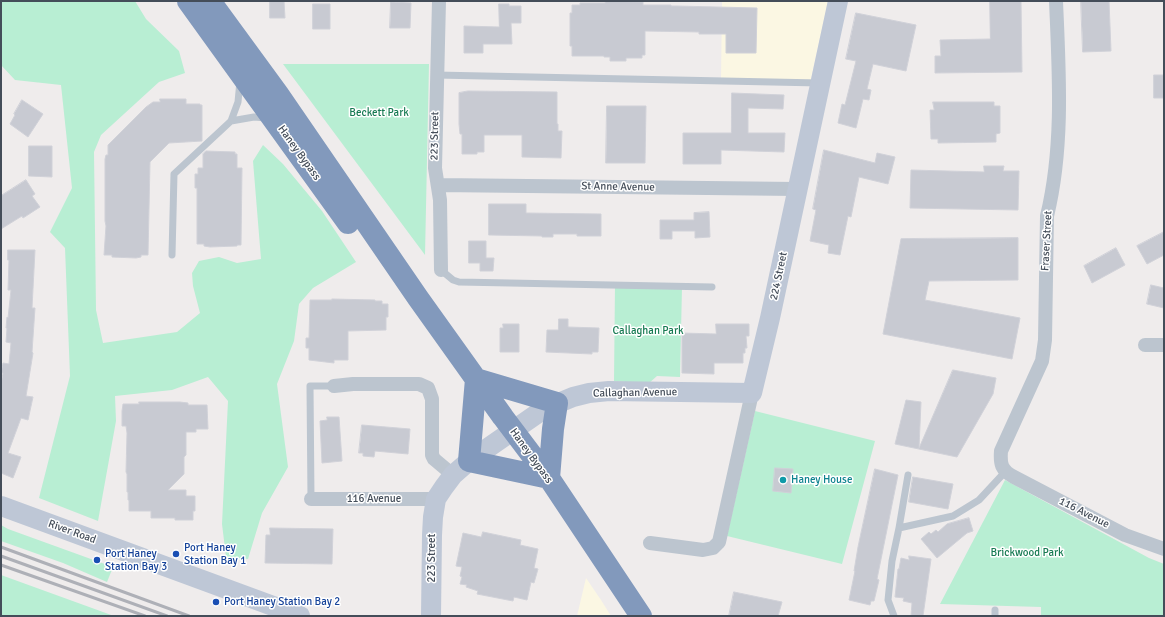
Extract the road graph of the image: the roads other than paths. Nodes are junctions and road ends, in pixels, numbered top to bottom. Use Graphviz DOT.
graph roads {
  1 [pos="188,1"];
  2 [pos="210,1"];
  3 [pos="439,1"];
  4 [pos="838,1"];
  5 [pos="1056,1"];
  6 [pos="241,73"];
  7 [pos="436,75"];
  8 [pos="820,83"];
  9 [pos="273,118"];
  10 [pos="231,121"];
  11 [pos="438,185"];
  12 [pos="797,189"];
  13 [pos="172,255"];
  14 [pos="441,270"];
  15 [pos="712,287"];
  16 [pos="418,298"];
  17 [pos="1145,345"];
  18 [pos="1164,345"];
  19 [pos="476,379"];
  20 [pos="334,386"];
  21 [pos="752,393"];
  22 [pos="557,403"];
  23 [pos="513,430"];
  24 [pos="461,468"];
  25 [pos="1005,472"];
  26 [pos="908,475"];
  27 [pos="548,478"];
  28 [pos="311,499"];
  29 [pos="436,499"];
  30 [pos="1,506"];
  31 [pos="899,528"];
  32 [pos="650,543"];
  33 [pos="1164,549"];
  34 [pos="300,616"];
  35 [pos="431,616"];
  36 [pos="641,616"];
  37 [pos="894,616"];
  1 -- 6 [label="highway, Haney Bypass"];
  2 -- 16 [label="highway, Haney Bypass"];
  3 -- 7 [label="street, 223 Street"];
  4 -- 8 [label="street, 224 Street"];
  5 -- 25 [label="street, Fraser Street"];
  6 -- 9 [label="highway, Haney Bypass"];
  6 -- 10 [label="lane"];
  7 -- 8 [label="lane"];
  7 -- 11 [label="street, 223 Street"];
  8 -- 12 [label="street, 224 Street"];
  9 -- 10 [label="lane"];
  9 -- 16 [label="highway, Haney Bypass"];
  10 -- 13 [label="lane"];
  11 -- 12 [label="street, St Anne Avenue"];
  11 -- 14 [label="street, 223 Street"];
  12 -- 21 [label="street, 224 Street"];
  14 -- 15 [label="lane"];
  16 -- 19 [label="highway, Haney Bypass"];
  17 -- 18 [label="street"];
  19 -- 22 [label="highway"];
  19 -- 23 [label="highway, Haney Bypass"];
  19 -- 24 [label="highway"];
  20 -- 24 [label="street"];
  20 -- 28 [label="lane"];
  21 -- 22 [label="street, Callaghan Avenue"];
  21 -- 32 [label="street, 224 Street"];
  22 -- 23 [label="street, Callaghan Avenue"];
  22 -- 27 [label="highway"];
  23 -- 24 [label="street, Callaghan Avenue"];
  23 -- 27 [label="highway, Haney Bypass"];
  24 -- 27 [label="highway"];
  24 -- 29 [label="street, Callaghan Avenue"];
  25 -- 31 [label="lane"];
  25 -- 33 [label="street, 116 Avenue"];
  26 -- 31 [label="lane"];
  27 -- 36 [label="highway, Haney Bypass"];
  28 -- 29 [label="street, 116 Avenue"];
  29 -- 35 [label="street, 223 Street"];
  30 -- 34 [label="street, River Road"];
  31 -- 37 [label="lane"];
}
